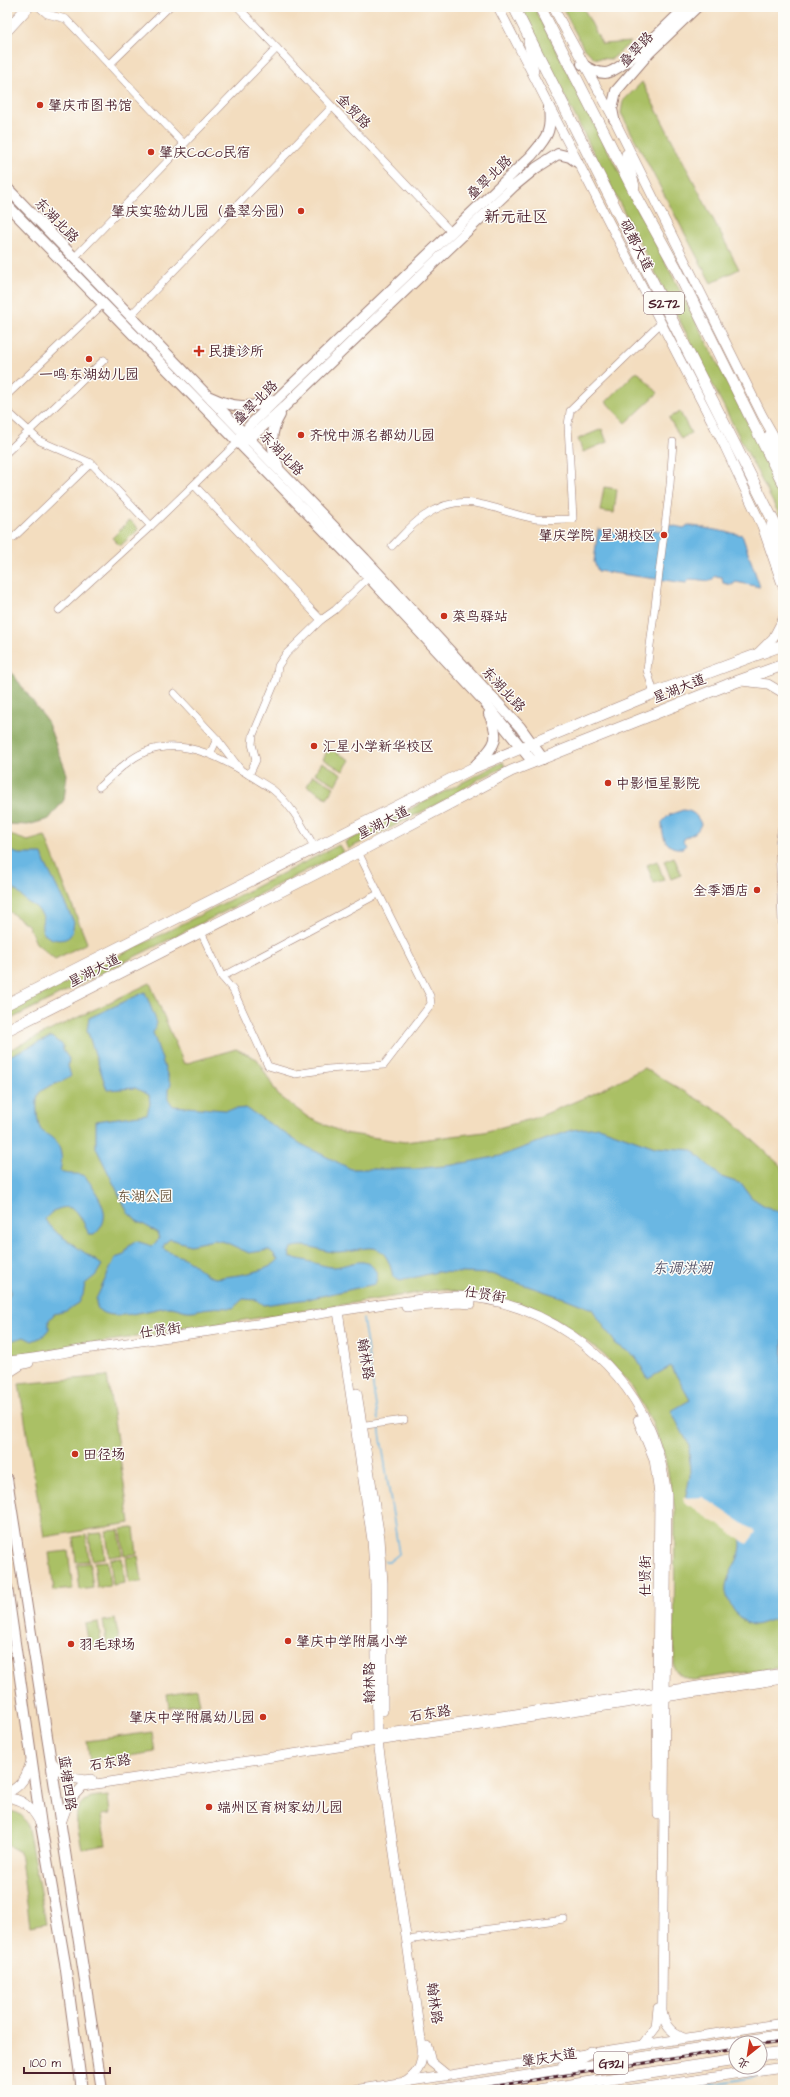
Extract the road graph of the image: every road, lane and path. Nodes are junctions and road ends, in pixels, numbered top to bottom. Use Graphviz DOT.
graph roads {
  1 [pos="28,7"];
  2 [pos="39,7"];
  3 [pos="169,7"];
  4 [pos="238,7"];
  5 [pos="498,7"];
  6 [pos="514,7"];
  7 [pos="540,7"];
  8 [pos="554,7"];
  9 [pos="686,7"];
  10 [pos="697,7"];
  11 [pos="7,30"];
  12 [pos="527,33"];
  13 [pos="277,48"];
  14 [pos="630,59"];
  15 [pos="582,64"];
  16 [pos="109,65"];
  17 [pos="635,70"];
  18 [pos="536,82"];
  19 [pos="332,107"];
  20 [pos="549,108"];
  21 [pos="614,119"];
  22 [pos="621,136"];
  23 [pos="184,144"];
  24 [pos="531,156"];
  25 [pos="577,162"];
  26 [pos="536,168"];
  27 [pos="7,188"];
  28 [pos="591,188"];
  29 [pos="638,199"];
  30 [pos="7,205"];
  31 [pos="626,229"];
  32 [pos="452,232"];
  33 [pos="74,258"];
  34 [pos="676,268"];
  35 [pos="103,304"];
  36 [pos="130,316"];
  37 [pos="715,318"];
  38 [pos="660,324"];
  39 [pos="104,360"];
  40 [pos="7,395"];
  41 [pos="205,395"];
  42 [pos="277,399"];
  43 [pos="284,406"];
  44 [pos="7,411"];
  45 [pos="762,415"];
  46 [pos="29,432"];
  47 [pos="243,438"];
  48 [pos="673,442"];
  49 [pos="725,447"];
  50 [pos="7,452"];
  51 [pos="783,452"];
  52 [pos="262,460"];
  53 [pos="91,463"];
  54 [pos="279,470"];
  55 [pos="781,478"];
  56 [pos="755,482"];
  57 [pos="194,485"];
  58 [pos="771,514"];
  59 [pos="151,526"];
  60 [pos="14,537"];
  61 [pos="783,540"];
  62 [pos="392,546"];
  63 [pos="777,566"];
  64 [pos="368,578"];
  65 [pos="783,587"];
  66 [pos="59,610"];
  67 [pos="783,619"];
  68 [pos="321,620"];
  69 [pos="783,646"];
  70 [pos="758,654"];
  71 [pos="783,665"];
  72 [pos="718,669"];
  73 [pos="741,681"];
  74 [pos="727,685"];
  75 [pos="174,693"];
  76 [pos="654,693"];
  77 [pos="783,693"];
  78 [pos="485,696"];
  79 [pos="217,739"];
  80 [pos="527,744"];
  81 [pos="210,754"];
  82 [pos="538,760"];
  83 [pos="473,768"];
  84 [pos="247,774"];
  85 [pos="99,787"];
  86 [pos="783,827"];
  87 [pos="315,848"];
  88 [pos="358,852"];
  89 [pos="378,894"];
  90 [pos="783,922"];
  91 [pos="201,932"];
  92 [pos="222,977"];
  93 [pos="7,1004"];
  94 [pos="7,1030"];
  95 [pos="341,1313"];
  96 [pos="7,1361"];
  97 [pos="7,1374"];
  98 [pos="404,1420"];
  99 [pos="363,1426"];
  100 [pos="7,1482"];
  101 [pos="7,1587"];
  102 [pos="38,1671"];
  103 [pos="783,1673"];
  104 [pos="20,1674"];
  105 [pos="783,1679"];
  106 [pos="661,1695"];
  107 [pos="381,1738"];
  108 [pos="31,1759"];
  109 [pos="51,1761"];
  110 [pos="83,1783"];
  111 [pos="7,1793"];
  112 [pos="7,1798"];
  113 [pos="41,1825"];
  114 [pos="60,1826"];
  115 [pos="564,1919"];
  116 [pos="410,1940"];
  117 [pos="783,2023"];
  118 [pos="75,2032"];
  119 [pos="93,2032"];
  120 [pos="783,2035"];
  121 [pos="684,2038"];
  122 [pos="643,2044"];
  123 [pos="591,2052"];
  124 [pos="783,2053"];
  125 [pos="426,2055"];
  126 [pos="768,2055"];
  127 [pos="728,2061"];
  128 [pos="783,2066"];
  129 [pos="556,2071"];
  130 [pos="447,2075"];
  131 [pos="407,2081"];
  132 [pos="82,2090"];
  133 [pos="102,2090"];
  134 [pos="354,2090"];
  135 [pos="439,2090"];
  136 [pos="538,2090"];
  137 [pos="626,2090"];
  1 -- 11 [label="main road"];
  2 -- 16 [label="street"];
  3 -- 16 [label="street"];
  4 -- 13 [label="street, 金贸路"];
  5 -- 18 [label="street, 砚都大道"];
  6 -- 12 [label="main road, 砚都大道 / S272"];
  7 -- 29 [label="main road, 砚都大道 / S272"];
  8 -- 15 [label="street"];
  9 -- 14 [label="main road, 叠翠路"];
  10 -- 17 [label="main road, 叠翠路"];
  12 -- 18 [label="street"];
  12 -- 31 [label="main road, 砚都大道 / S272"];
  13 -- 19 [label="street, 金贸路"];
  13 -- 23 [label="street"];
  14 -- 15 [label="main road, 叠翠路"];
  14 -- 17 [label="main road"];
  15 -- 21 [label="street"];
  16 -- 23 [label="street"];
  17 -- 21 [label="main road, 叠翠路"];
  18 -- 20 [label="street, 砚都大道"];
  19 -- 32 [label="street, 金贸路"];
  19 -- 36 [label="street"];
  20 -- 24 [label="main road, 叠翠北路"];
  20 -- 25 [label="street, 砚都大道"];
  21 -- 22 [label="street"];
  22 -- 29 [label="street"];
  22 -- 37 [label="street"];
  23 -- 33 [label="street"];
  24 -- 26 [label="main road"];
  24 -- 32 [label="main road, 叠翠北路"];
  25 -- 26 [label="main road, 叠翠北路"];
  25 -- 28 [label="street, 砚都大道"];
  26 -- 43 [label="main road, 叠翠北路"];
  27 -- 33 [label="main road, 东湖北路"];
  28 -- 31 [label="street"];
  28 -- 38 [label="street, 砚都大道"];
  29 -- 34 [label="main road, 砚都大道 / S272"];
  30 -- 35 [label="main road, 东湖北路"];
  31 -- 56 [label="main road, 砚都大道 / S272"];
  32 -- 42 [label="main road, 叠翠北路"];
  33 -- 36 [label="main road, 东湖北路"];
  34 -- 37 [label="street"];
  34 -- 55 [label="main road, 砚都大道 / S272"];
  35 -- 40 [label="street"];
  35 -- 47 [label="main road, 东湖北路"];
  36 -- 41 [label="main road, 东湖北路"];
  37 -- 45 [label="street"];
  38 -- 49 [label="street, 砚都大道"];
  38 -- 62 [label="street"];
  39 -- 46 [label="street"];
  41 -- 42 [label="main road"];
  41 -- 47 [label="main road, 东湖北路"];
  42 -- 43 [label="main road"];
  42 -- 47 [label="main road, 叠翠北路"];
  43 -- 47 [label="main road, 叠翠北路"];
  43 -- 54 [label="main road"];
  44 -- 46 [label="street"];
  45 -- 51 [label="street"];
  45 -- 55 [label="street"];
  46 -- 50 [label="street"];
  46 -- 53 [label="street"];
  47 -- 52 [label="main road, 东湖北路"];
  47 -- 57 [label="street"];
  48 -- 76 [label="street"];
  49 -- 56 [label="street"];
  49 -- 63 [label="street, 砚都大道"];
  52 -- 54 [label="main road, 东湖北路"];
  52 -- 64 [label="main road, 东湖北路"];
  53 -- 59 [label="street"];
  53 -- 60 [label="street"];
  54 -- 78 [label="main road, 东湖北路"];
  56 -- 58 [label="main road, 砚都大道 / S272"];
  57 -- 59 [label="street"];
  57 -- 68 [label="street"];
  58 -- 61 [label="main road, 砚都大道 / S272"];
  58 -- 63 [label="main road"];
  59 -- 66 [label="street"];
  63 -- 65 [label="street, 砚都大道"];
  64 -- 68 [label="street"];
  64 -- 78 [label="main road, 东湖北路"];
  67 -- 70 [label="street"];
  68 -- 84 [label="street"];
  69 -- 70 [label="main road, 星湖大道"];
  70 -- 72 [label="main road, 星湖大道"];
  71 -- 73 [label="main road, 星湖大道"];
  72 -- 74 [label="main road"];
  72 -- 76 [label="main road, 星湖大道"];
  73 -- 74 [label="main road, 星湖大道"];
  73 -- 77 [label="street"];
  74 -- 82 [label="main road, 星湖大道"];
  75 -- 79 [label="street"];
  76 -- 80 [label="main road, 星湖大道"];
  78 -- 80 [label="main road, 东湖北路"];
  78 -- 83 [label="main road"];
  79 -- 81 [label="street"];
  79 -- 84 [label="street"];
  80 -- 82 [label="main road, 东湖北路"];
  80 -- 83 [label="main road, 星湖大道"];
  81 -- 84 [label="street"];
  81 -- 85 [label="street"];
  82 -- 88 [label="main road, 星湖大道"];
  83 -- 87 [label="main road, 星湖大道"];
  84 -- 87 [label="street"];
  86 -- 90 [label="street"];
  87 -- 93 [label="main road, 星湖大道"];
  88 -- 89 [label="street"];
  88 -- 91 [label="main road, 星湖大道"];
  89 -- 92 [label="street"];
  89 -- 92 [label="street"];
  91 -- 92 [label="street"];
  91 -- 94 [label="main road, 星湖大道"];
  95 -- 96 [label="street"];
  95 -- 97 [label="street, 仕贤街"];
  95 -- 99 [label="street, 翰林路"];
  95 -- 106 [label="street, 仕贤街"];
  98 -- 99 [label="street"];
  99 -- 107 [label="street, 翰林路"];
  100 -- 102 [label="main road, 蓝塘四路"];
  101 -- 104 [label="main road"];
  102 -- 104 [label="main road"];
  102 -- 109 [label="main road, 蓝塘四路"];
  103 -- 106 [label="street, 石东路"];
  104 -- 108 [label="main road"];
  105 -- 106 [label="street, 石东路"];
  106 -- 107 [label="street, 石东路"];
  106 -- 121 [label="street"];
  106 -- 122 [label="street"];
  107 -- 110 [label="street, 石东路"];
  107 -- 116 [label="street, 翰林路"];
  108 -- 111 [label="street"];
  108 -- 113 [label="main road"];
  109 -- 110 [label="street"];
  109 -- 114 [label="main road, 蓝塘四路"];
  110 -- 114 [label="street"];
  112 -- 113 [label="street"];
  113 -- 118 [label="main road"];
  114 -- 119 [label="main road, 蓝塘四路"];
  115 -- 116 [label="street"];
  116 -- 125 [label="street, 翰林路"];
  117 -- 121 [label="street"];
  118 -- 119 [label="main road"];
  118 -- 132 [label="main road"];
  119 -- 133 [label="main road, 蓝塘四路"];
  120 -- 129 [label="main road, 肇庆大道 / G321"];
  121 -- 122 [label="street"];
  122 -- 123 [label="street"];
  123 -- 129 [label="main road"];
  123 -- 130 [label="street"];
  124 -- 126 [label="main road"];
  125 -- 130 [label="street"];
  125 -- 131 [label="street"];
  127 -- 136 [label="main road, G321"];
  128 -- 137 [label="street"];
  129 -- 135 [label="main road, 肇庆大道 / G321"];
  130 -- 131 [label="street"];
  131 -- 134 [label="street"];
}
